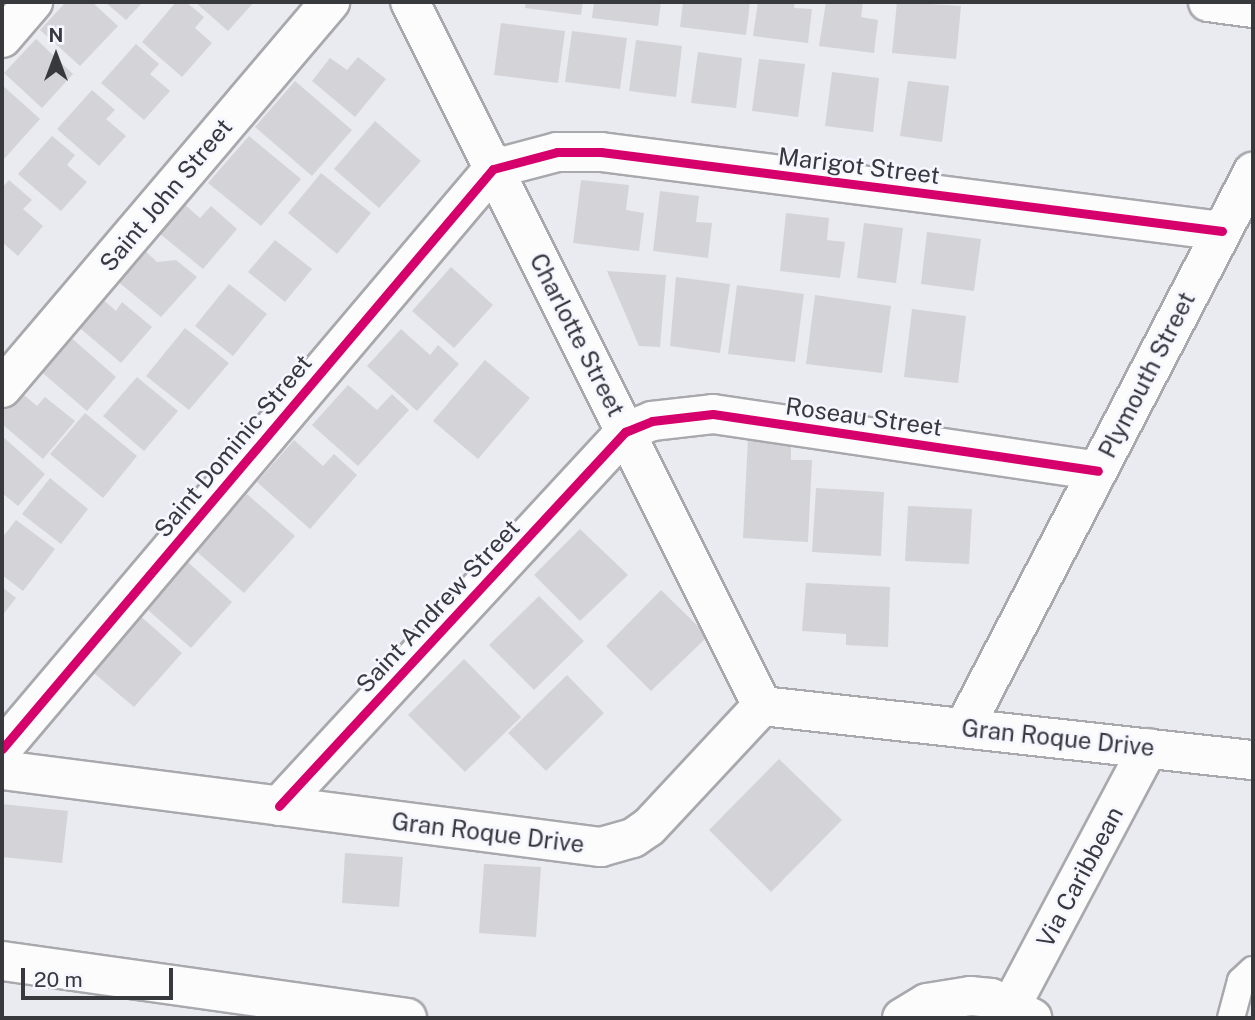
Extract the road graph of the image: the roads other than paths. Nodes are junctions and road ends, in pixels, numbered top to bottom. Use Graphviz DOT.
graph roads {
  1 [pos="33,2"];
  2 [pos="330,2"];
  3 [pos="410,2"];
  4 [pos="1208,2"];
  5 [pos="1253,8"];
  6 [pos="2,38"];
  7 [pos="493,169"];
  8 [pos="1253,172"];
  9 [pos="1222,231"];
  10 [pos="2,388"];
  11 [pos="625,432"];
  12 [pos="1098,471"];
  13 [pos="762,706"];
  14 [pos="964,728"];
  15 [pos="1148,748"];
  16 [pos="2,749"];
  17 [pos="1253,760"];
  18 [pos="2,770"];
  19 [pos="279,806"];
  20 [pos="2,961"];
  21 [pos="1253,970"];
  22 [pos="1021,1012"];
  23 [pos="407,1018"];
  24 [pos="902,1018"];
  25 [pos="1231,1018"];
  1 -- 6 [label="street"];
  2 -- 10 [label="street, Saint John Street"];
  3 -- 7 [label="street, Charlotte Street"];
  4 -- 5 [label="street"];
  7 -- 9 [label="street, Marigot Street"];
  7 -- 11 [label="street, Charlotte Street"];
  7 -- 16 [label="street, Saint Dominic Street"];
  8 -- 9 [label="street, Plymouth Street"];
  9 -- 12 [label="street, Plymouth Street"];
  11 -- 12 [label="street, Roseau Street"];
  11 -- 13 [label="street, Charlotte Street"];
  11 -- 19 [label="street, Saint Andrew Street"];
  12 -- 14 [label="street, Plymouth Street"];
  13 -- 14 [label="street, Gran Roque Drive"];
  13 -- 19 [label="street, Gran Roque Drive"];
  14 -- 15 [label="street, Gran Roque Drive"];
  15 -- 17 [label="street, Gran Roque Drive"];
  15 -- 22 [label="street, Via Caribbean"];
  18 -- 19 [label="street, Gran Roque Drive"];
  20 -- 23 [label="street"];
  21 -- 25 [label="lane"];
  22 -- 24 [label="street"];
}
